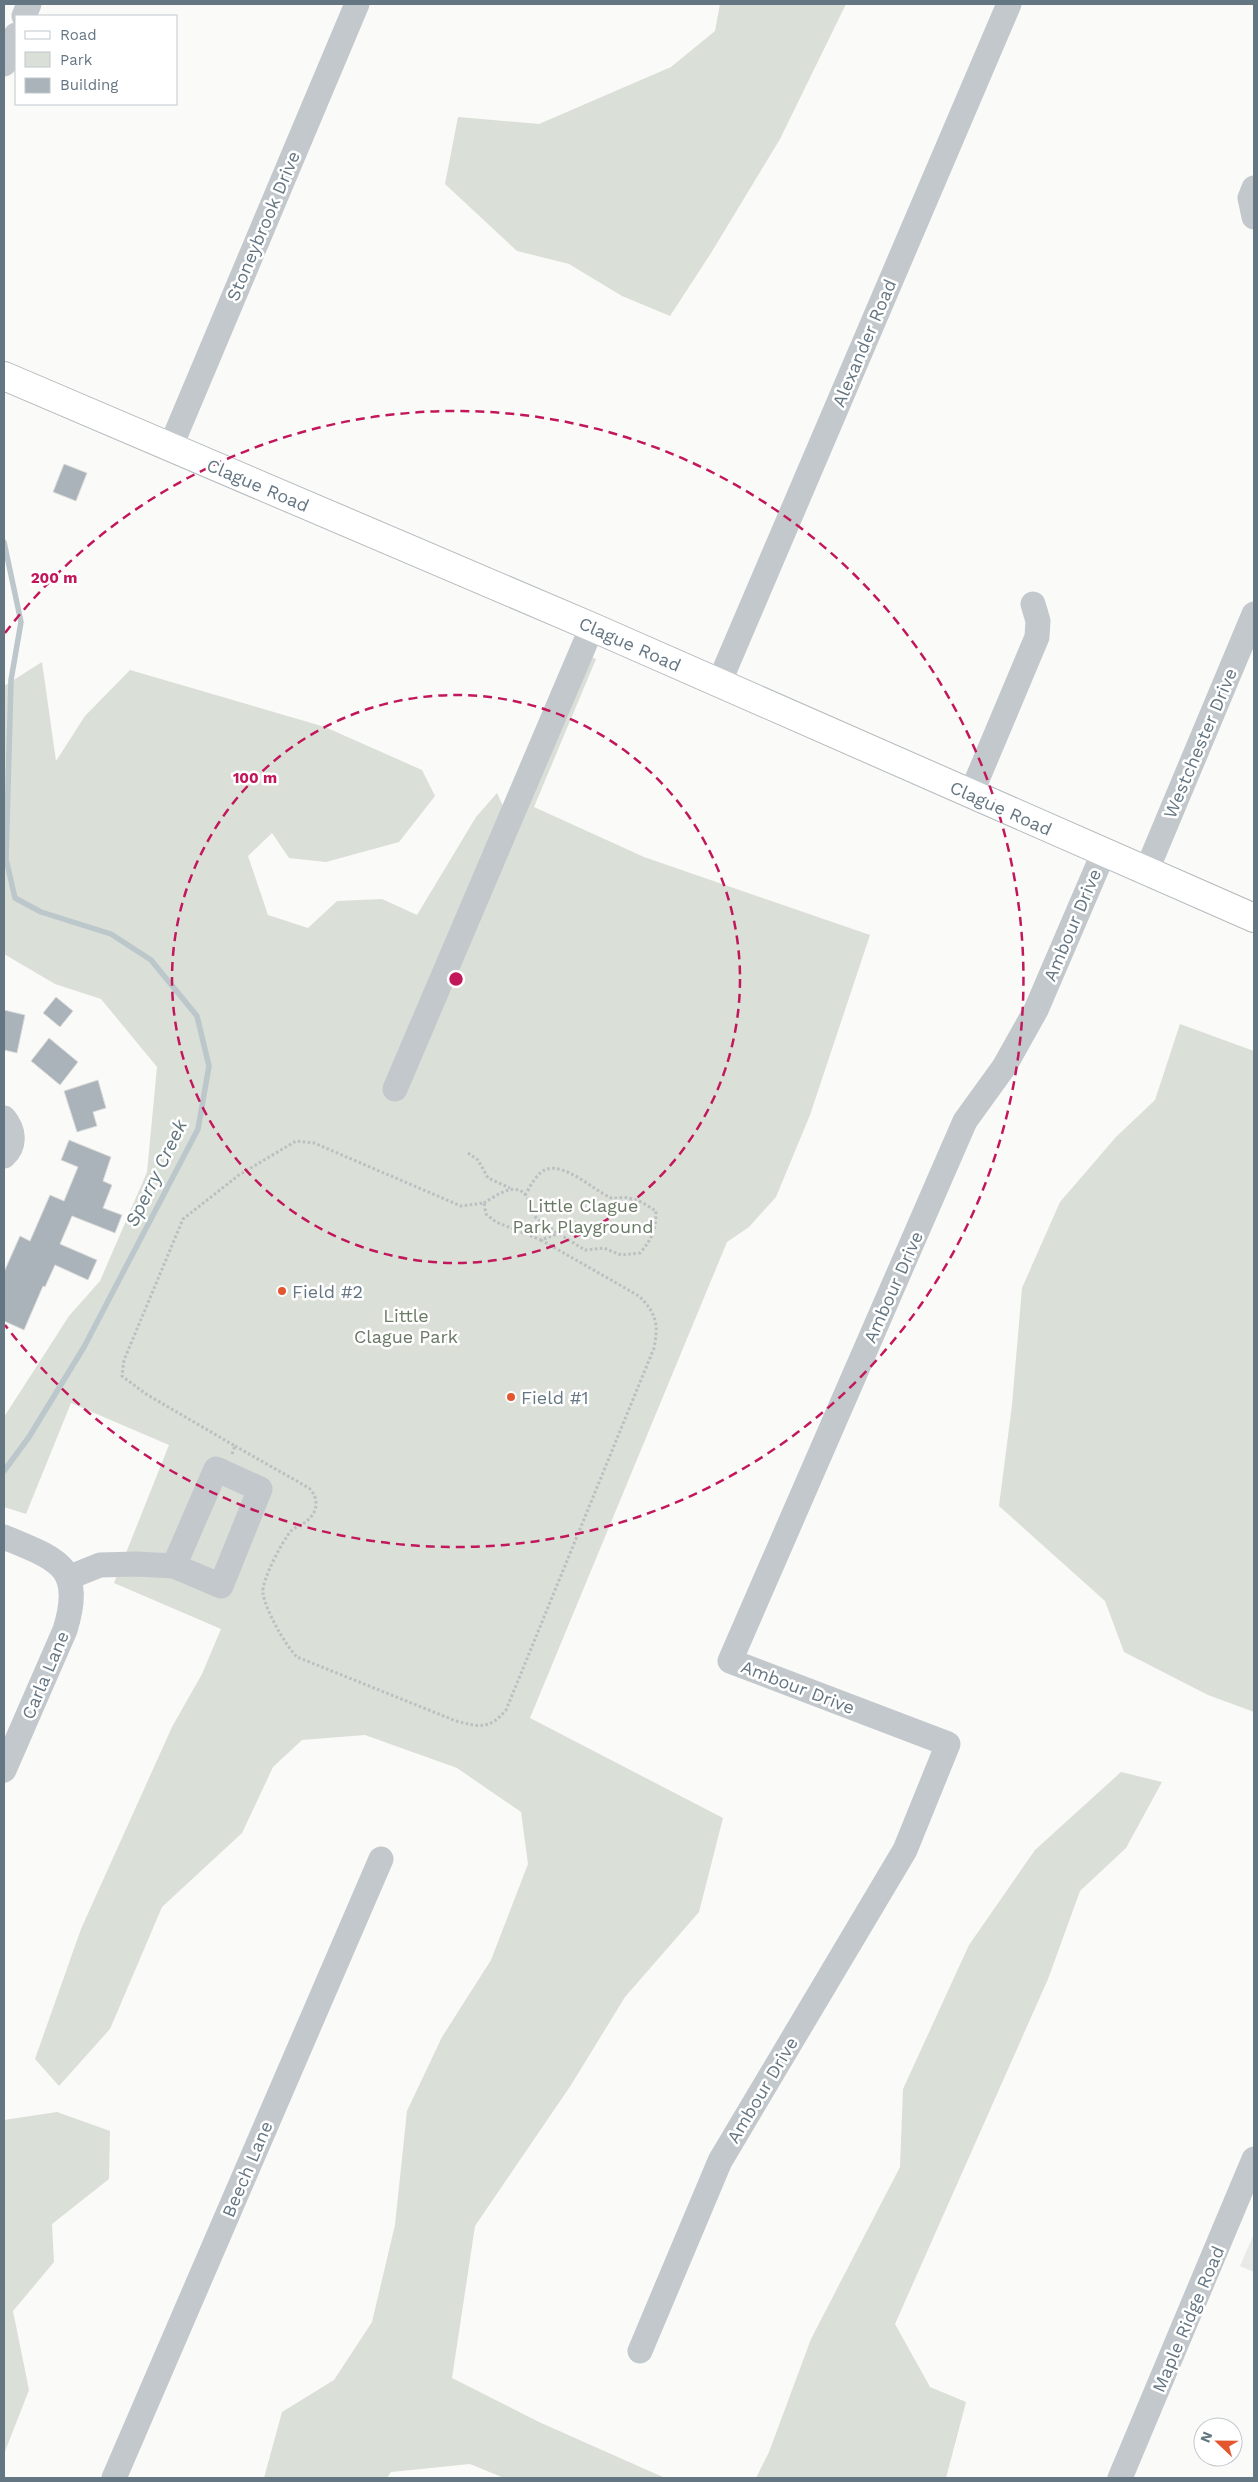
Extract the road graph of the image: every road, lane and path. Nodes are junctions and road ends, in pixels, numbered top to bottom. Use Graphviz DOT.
graph roads {
  1 [pos="357,4"];
  2 [pos="1009,4"];
  3 [pos="15,37"];
  4 [pos="4,64"];
  5 [pos="1254,188"];
  6 [pos="1254,217"];
  7 [pos="4,376"];
  8 [pos="170,448"];
  9 [pos="1033,604"];
  10 [pos="1254,614"];
  11 [pos="592,627"];
  12 [pos="720,683"];
  13 [pos="970,794"];
  14 [pos="1103,854"];
  15 [pos="1146,872"];
  16 [pos="1254,918"];
  17 [pos="395,1089"];
  18 [pos="4,1118"];
  19 [pos="468,1153"];
  20 [pos="4,1156"];
  21 [pos="513,1190"];
  22 [pos="524,1195"];
  23 [pos="484,1203"];
  24 [pos="554,1230"];
  25 [pos="540,1240"];
  26 [pos="235,1446"];
  27 [pos="228,1462"];
  28 [pos="4,1536"];
  29 [pos="174,1566"];
  30 [pos="70,1578"];
  31 [pos="4,1770"];
  32 [pos="381,1859"];
  33 [pos="1254,2158"];
  34 [pos="640,2351"];
  35 [pos="114,2478"];
  36 [pos="1120,2478"];
  1 -- 8 [label="street, Stoneybrook Drive"];
  2 -- 12 [label="street, Alexander Road"];
  3 -- 4 [label="street"];
  5 -- 6 [label="street"];
  7 -- 8 [label="main road, Clague Road"];
  8 -- 11 [label="main road, Clague Road"];
  9 -- 13 [label="street"];
  10 -- 15 [label="street, Westchester Drive"];
  11 -- 12 [label="main road, Clague Road"];
  11 -- 17 [label="street"];
  12 -- 13 [label="main road, Clague Road"];
  13 -- 14 [label="main road, Clague Road"];
  14 -- 15 [label="main road, Clague Road"];
  14 -- 34 [label="street, Ambour Drive"];
  15 -- 16 [label="main road, Clague Road"];
  18 -- 20 [label="street"];
  19 -- 21 [label="path"];
  21 -- 22 [label="path"];
  21 -- 23 [label="path"];
  22 -- 24 [label="path"];
  22 -- 24 [label="path"];
  23 -- 25 [label="path"];
  23 -- 26 [label="path"];
  24 -- 25 [label="path"];
  25 -- 26 [label="path"];
  26 -- 27 [label="path"];
  28 -- 30 [label="street"];
  29 -- 30 [label="street"];
  30 -- 31 [label="street, Carla Lane"];
  32 -- 35 [label="street, Beech Lane"];
  33 -- 36 [label="street, Maple Ridge Road"];
}
